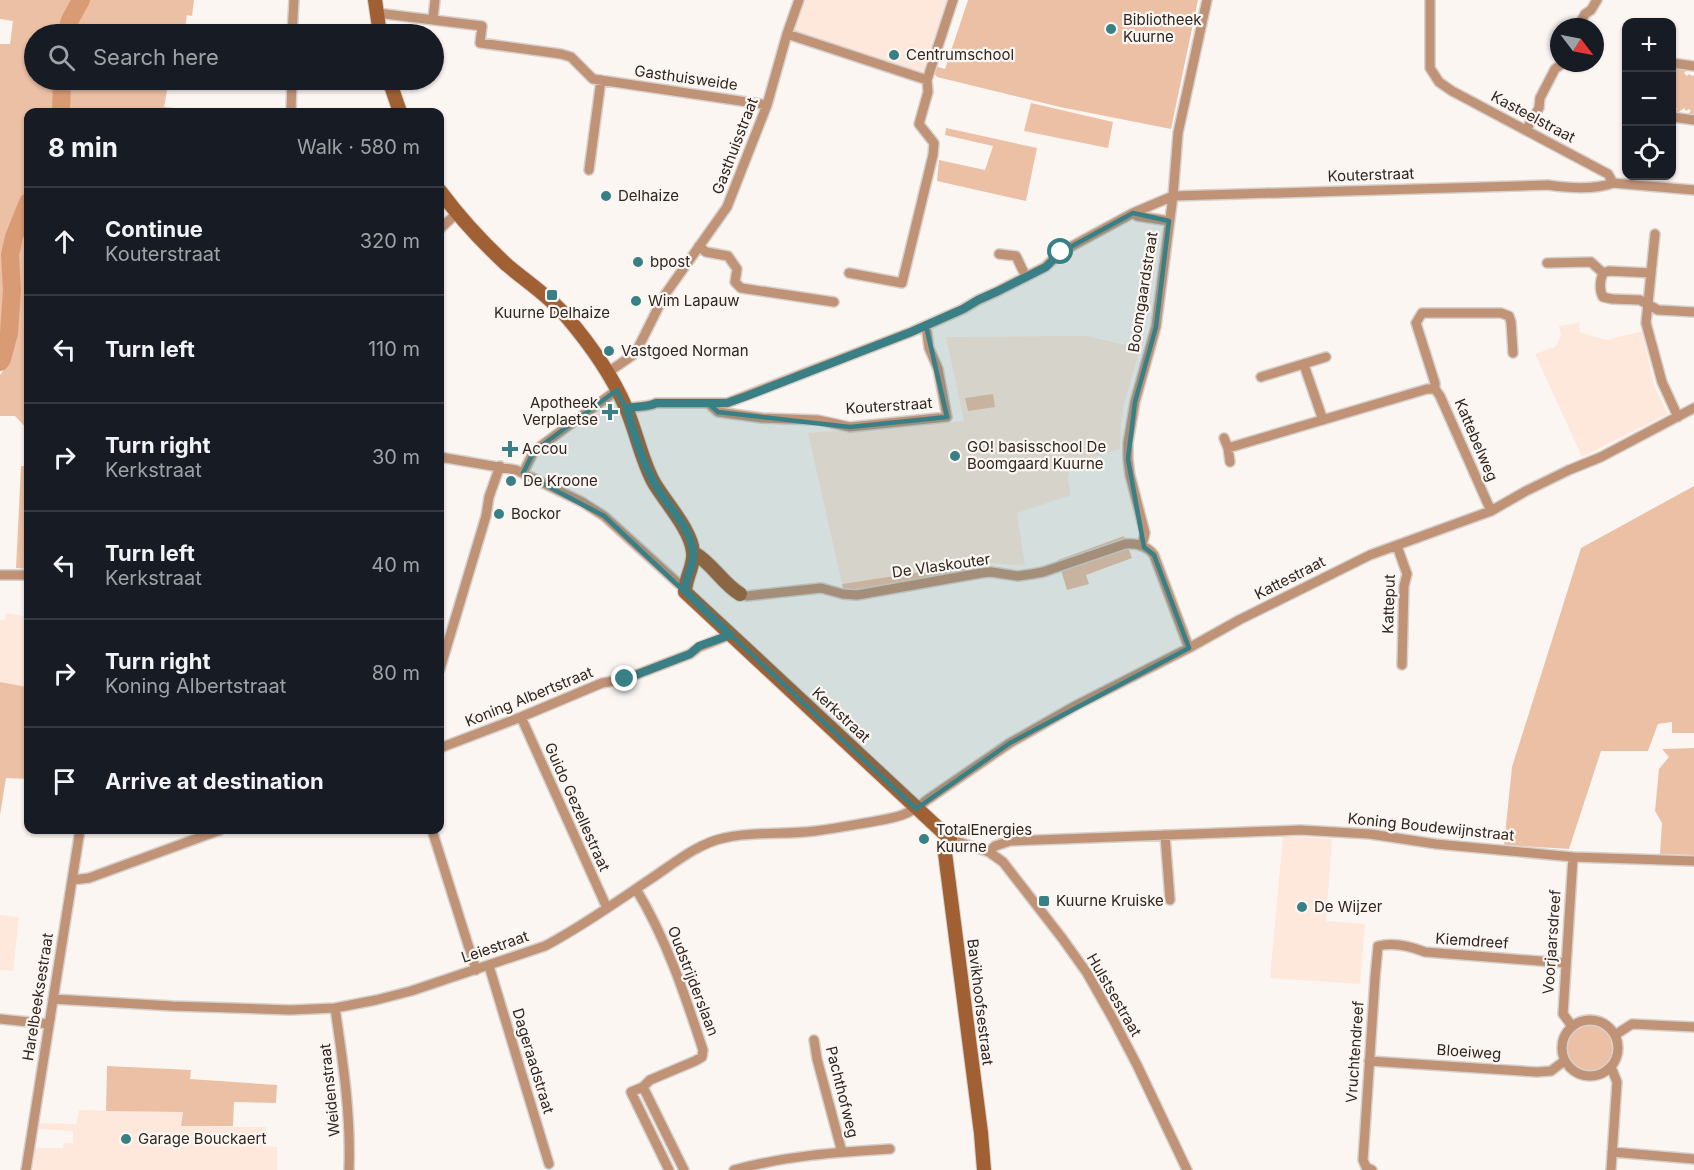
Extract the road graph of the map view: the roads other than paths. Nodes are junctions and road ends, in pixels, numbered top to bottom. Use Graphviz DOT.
graph roads {
  1 [pos="294,0"];
  2 [pos="435,0"];
  3 [pos="799,0"];
  4 [pos="953,0"];
  5 [pos="1207,0"];
  6 [pos="1430,0"];
  7 [pos="1597,0"];
  8 [pos="376,7"];
  9 [pos="1583,18"];
  10 [pos="433,20"];
  11 [pos="293,24"];
  12 [pos="379,24"];
  13 [pos="787,34"];
  14 [pos="1676,64"];
  15 [pos="1694,66"];
  16 [pos="1554,72"];
  17 [pos="601,80"];
  18 [pos="927,80"];
  19 [pos="292,90"];
  20 [pos="392,90"];
  21 [pos="767,105"];
  22 [pos="291,108"];
  23 [pos="399,108"];
  24 [pos="1676,118"];
  25 [pos="1694,120"];
  26 [pos="1527,130"];
  27 [pos="589,170"];
  28 [pos="1613,183"];
  29 [pos="1694,190"];
  30 [pos="444,196"];
  31 [pos="1173,196"];
  32 [pos="457,213"];
  33 [pos="1133,213"];
  34 [pos="1169,221"];
  35 [pos="444,225"];
  36 [pos="1655,234"];
  37 [pos="699,246"];
  38 [pos="999,254"];
  39 [pos="1547,263"];
  40 [pos="849,273"];
  41 [pos="1603,273"];
  42 [pos="1651,273"];
  43 [pos="1026,277"];
  44 [pos="834,302"];
  45 [pos="1647,304"];
  46 [pos="1694,312"];
  47 [pos="926,326"];
  48 [pos="1513,353"];
  49 [pos="1326,357"];
  50 [pos="1304,364"];
  51 [pos="607,373"];
  52 [pos="1261,377"];
  53 [pos="1435,389"];
  54 [pos="617,390"];
  55 [pos="708,403"];
  56 [pos="1694,408"];
  57 [pos="627,409"];
  58 [pos="1678,417"];
  59 [pos="1323,420"];
  60 [pos="1224,438"];
  61 [pos="1228,448"];
  62 [pos="444,458"];
  63 [pos="1230,462"];
  64 [pos="500,466"];
  65 [pos="523,473"];
  66 [pos="1491,512"];
  67 [pos="1142,546"];
  68 [pos="1398,546"];
  69 [pos="694,552"];
  70 [pos="0,575"];
  71 [pos="24,575"];
  72 [pos="685,584"];
  73 [pos="740,594"];
  74 [pos="730,635"];
  75 [pos="444,647"];
  76 [pos="1189,648"];
  77 [pos="1402,665"];
  78 [pos="520,717"];
  79 [pos="444,746"];
  80 [pos="916,809"];
  81 [pos="79,834"];
  82 [pos="209,834"];
  83 [pos="433,834"];
  84 [pos="1165,835"];
  85 [pos="950,839"];
  86 [pos="989,852"];
  87 [pos="1573,857"];
  88 [pos="1694,861"];
  89 [pos="72,880"];
  90 [pos="636,889"];
  91 [pos="1170,900"];
  92 [pos="607,908"];
  93 [pos="1378,946"];
  94 [pos="1565,963"];
  95 [pos="489,966"];
  96 [pos="477,970"];
  97 [pos="53,999"];
  98 [pos="335,1008"];
  99 [pos="0,1019"];
  100 [pos="49,1024"];
  101 [pos="1572,1026"];
  102 [pos="1694,1027"];
  103 [pos="1616,1035"];
  104 [pos="814,1040"];
  105 [pos="1369,1061"];
  106 [pos="1564,1061"];
  107 [pos="1611,1067"];
  108 [pos="643,1087"];
  109 [pos="890,1149"];
  110 [pos="842,1152"];
  111 [pos="1612,1152"];
  112 [pos="1694,1158"];
  113 [pos="549,1164"];
  114 [pos="26,1170"];
  115 [pos="349,1170"];
  116 [pos="669,1170"];
  117 [pos="684,1170"];
  118 [pos="734,1170"];
  119 [pos="984,1170"];
  120 [pos="1187,1170"];
  121 [pos="1372,1170"];
  122 [pos="1611,1170"];
  1 -- 11 [label="street"];
  2 -- 10 [label="street"];
  3 -- 13 [label="street, Gasthuisstraat"];
  4 -- 18 [label="street"];
  5 -- 31 [label="street, Boomgaardstraat"];
  6 -- 26 [label="street, Kasteelstraat"];
  7 -- 9 [label="street"];
  8 -- 10 [label="street, Gasthuisweide"];
  8 -- 12 [label="street"];
  10 -- 17 [label="street, Gasthuisweide"];
  13 -- 18 [label="street"];
  13 -- 21 [label="street, Gasthuisstraat"];
  14 -- 15 [label="street"];
  16 -- 26 [label="street"];
  17 -- 21 [label="street, Gasthuisweide"];
  17 -- 27 [label="street"];
  18 -- 40 [label="street"];
  19 -- 22 [label="street"];
  20 -- 23 [label="street"];
  21 -- 37 [label="street, Gasthuisstraat"];
  24 -- 25 [label="street"];
  26 -- 28 [label="street, Kasteelstraat"];
  28 -- 29 [label="street"];
  28 -- 31 [label="street, Kouterstraat"];
  30 -- 32 [label="street"];
  31 -- 33 [label="street, Kouterstraat"];
  31 -- 34 [label="street, Boomgaardstraat"];
  32 -- 35 [label="street"];
  32 -- 51 [label="street"];
  33 -- 34 [label="street"];
  33 -- 43 [label="street, Kouterstraat"];
  34 -- 67 [label="street, Boomgaardstraat"];
  36 -- 42 [label="street"];
  37 -- 44 [label="street"];
  37 -- 51 [label="street, Gasthuisstraat"];
  38 -- 43 [label="street"];
  39 -- 41 [label="street"];
  41 -- 42 [label="street"];
  41 -- 45 [label="street"];
  42 -- 45 [label="street"];
  43 -- 47 [label="street, Kouterstraat"];
  45 -- 46 [label="street"];
  45 -- 58 [label="street"];
  47 -- 55 [label="street, Kouterstraat"];
  47 -- 55 [label="street, Kouterstraat"];
  48 -- 53 [label="street"];
  49 -- 50 [label="street"];
  50 -- 52 [label="street"];
  50 -- 59 [label="street"];
  51 -- 54 [label="street"];
  53 -- 59 [label="street, Kattebelweg"];
  53 -- 66 [label="street, Kattebelweg"];
  54 -- 57 [label="street"];
  54 -- 65 [label="street"];
  55 -- 57 [label="street, Kouterstraat"];
  56 -- 58 [label="street, Kattestraat"];
  57 -- 69 [label="street"];
  58 -- 66 [label="street, Kattestraat"];
  59 -- 61 [label="street, Kattebelweg"];
  60 -- 61 [label="street"];
  61 -- 63 [label="street"];
  62 -- 64 [label="street, Kerkstraat"];
  64 -- 65 [label="street, Kerkstraat"];
  64 -- 75 [label="street"];
  65 -- 72 [label="street, Kerkstraat"];
  66 -- 68 [label="street, Kattestraat"];
  67 -- 73 [label="street, De Vlaskouter"];
  67 -- 76 [label="street"];
  68 -- 76 [label="street, Kattestraat"];
  68 -- 77 [label="street, Katteput"];
  69 -- 72 [label="street"];
  69 -- 73 [label="street"];
  70 -- 71 [label="street"];
  72 -- 74 [label="street, Kerkstraat"];
  74 -- 78 [label="street, Koning Albertstraat"];
  74 -- 80 [label="street, Kerkstraat"];
  76 -- 80 [label="street, Kattestraat"];
  78 -- 79 [label="street, Koning Albertstraat"];
  78 -- 92 [label="street, Guido Gezellestraat"];
  80 -- 85 [label="street, Kerkstraat"];
  80 -- 90 [label="street, Leiestraat"];
  81 -- 89 [label="street, Harelbeeksestraat"];
  82 -- 89 [label="street"];
  83 -- 96 [label="street"];
  84 -- 86 [label="street, Koning Boudewijnstraat"];
  84 -- 87 [label="street, Koning Boudewijnstraat"];
  84 -- 91 [label="street"];
  85 -- 86 [label="street, Kerkstraat"];
  85 -- 119 [label="street, Bavikhoofsestraat"];
  86 -- 120 [label="street, Hulstsestraat"];
  87 -- 88 [label="street, Koning Boudewijnstraat"];
  87 -- 94 [label="street, Voorjaarsdreef"];
  89 -- 97 [label="street, Harelbeeksestraat"];
  90 -- 92 [label="street, Leiestraat"];
  90 -- 108 [label="street, Oudstrijderslaan"];
  92 -- 95 [label="street, Leiestraat"];
  93 -- 94 [label="street, Kiemdreef"];
  93 -- 105 [label="street, Vruchtendreef"];
  94 -- 101 [label="street, Voorjaarsdreef"];
  95 -- 96 [label="street, Leiestraat"];
  95 -- 113 [label="street, Dageraadstraat"];
  96 -- 98 [label="street, Leiestraat"];
  97 -- 98 [label="street, Leiestraat"];
  97 -- 100 [label="street, Harelbeeksestraat"];
  98 -- 115 [label="street, Weidenstraat"];
  99 -- 100 [label="street"];
  100 -- 114 [label="street, Harelbeeksestraat"];
  101 -- 103 [label="street"];
  101 -- 106 [label="street"];
  102 -- 103 [label="street"];
  103 -- 107 [label="street"];
  104 -- 110 [label="street, Pachthofweg"];
  105 -- 106 [label="street, Bloeiweg"];
  105 -- 121 [label="street, Vruchtendreef"];
  106 -- 107 [label="street"];
  107 -- 111 [label="street"];
  108 -- 116 [label="street"];
  108 -- 117 [label="street"];
  109 -- 110 [label="street"];
  110 -- 118 [label="street"];
  111 -- 112 [label="street"];
  111 -- 122 [label="street"];
}
